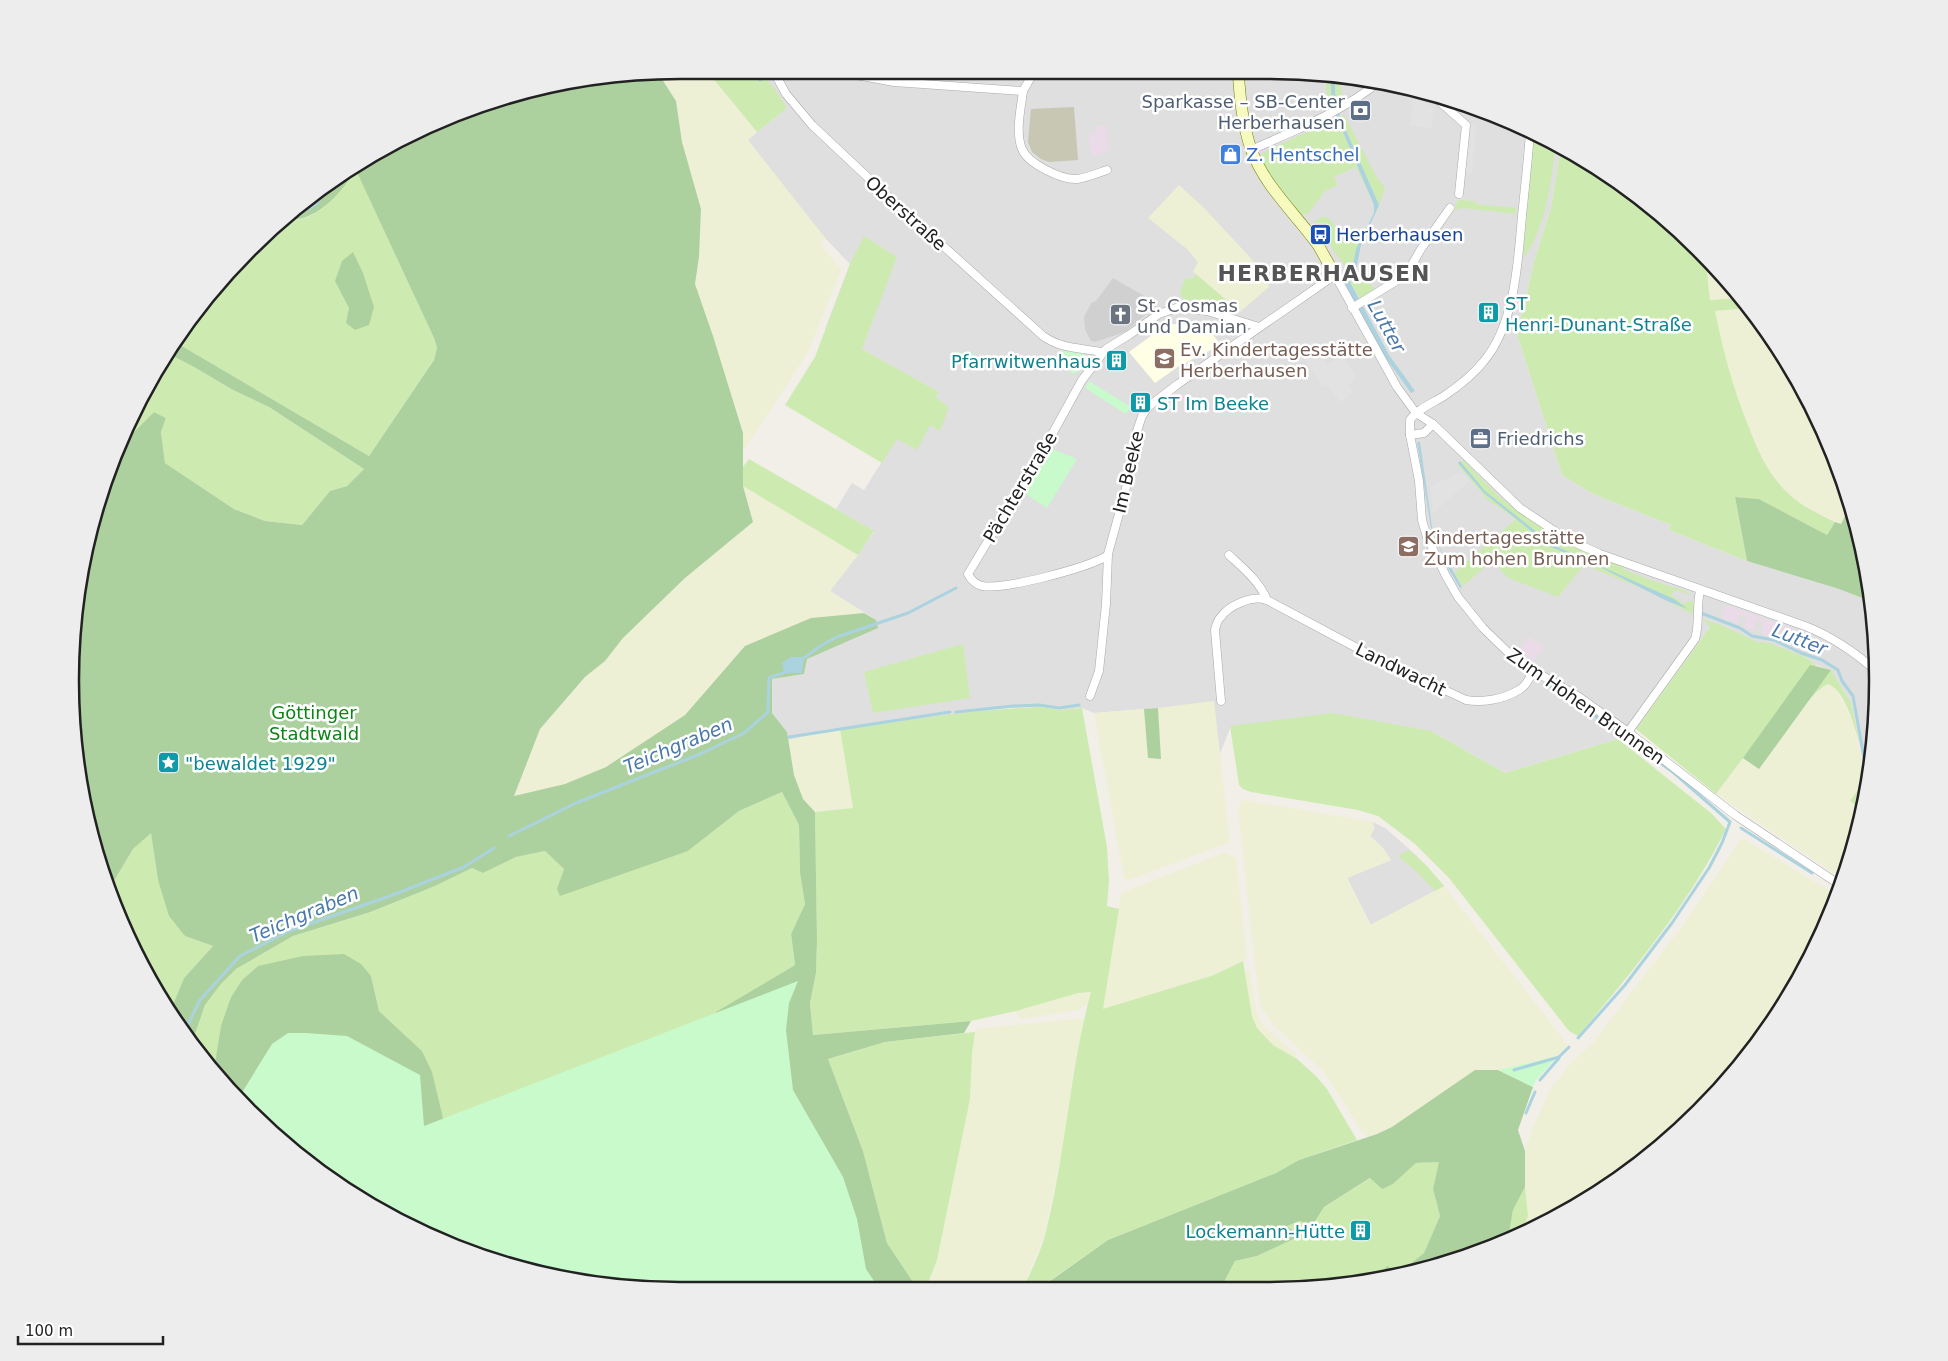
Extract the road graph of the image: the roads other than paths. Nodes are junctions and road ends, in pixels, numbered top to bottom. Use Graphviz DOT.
graph roads {
  1 [pos="778,79"];
  2 [pos="878,79"];
  3 [pos="1030,79"];
  4 [pos="1239,79"];
  5 [pos="1371,88"];
  6 [pos="1023,91"];
  7 [pos="1444,106"];
  8 [pos="1529,139"];
  9 [pos="1251,150"];
  10 [pos="1107,170"];
  11 [pos="1458,194"];
  12 [pos="1450,208"];
  13 [pos="1335,275"];
  14 [pos="1357,306"];
  15 [pos="1259,327"];
  16 [pos="1102,352"];
  17 [pos="1416,413"];
  18 [pos="1433,424"];
  19 [pos="1410,435"];
  20 [pos="1107,556"];
  21 [pos="1229,556"];
  22 [pos="1700,591"];
  23 [pos="1267,600"];
  24 [pos="1869,665"];
  25 [pos="1533,671"];
  26 [pos="1090,696"];
  27 [pos="1221,701"];
  28 [pos="1628,732"];
  29 [pos="1834,881"];
  1 -- 16 [label="street, Oberstraße"];
  2 -- 6 [label="street"];
  3 -- 6 [label="street"];
  4 -- 9 [label="street"];
  5 -- 9 [label="street"];
  6 -- 10 [label="street"];
  7 -- 11 [label="street"];
  8 -- 17 [label="street"];
  9 -- 13 [label="street"];
  12 -- 14 [label="street"];
  13 -- 14 [label="street"];
  13 -- 15 [label="street, Im Beeke"];
  14 -- 17 [label="street"];
  15 -- 16 [label="street"];
  15 -- 20 [label="street, Im Beeke"];
  16 -- 20 [label="street, Pächterstraße"];
  17 -- 18 [label="street"];
  17 -- 19 [label="street, Zum Hohen Brunnen"];
  18 -- 19 [label="street"];
  18 -- 22 [label="street"];
  19 -- 25 [label="street, Zum Hohen Brunnen"];
  20 -- 26 [label="street, Im Beeke"];
  21 -- 23 [label="street"];
  22 -- 24 [label="street"];
  22 -- 28 [label="street"];
  23 -- 25 [label="street, Landwacht"];
  23 -- 27 [label="street"];
  25 -- 28 [label="street, Zum Hohen Brunnen"];
  28 -- 29 [label="street, Zum Hohen Brunnen"];
}
